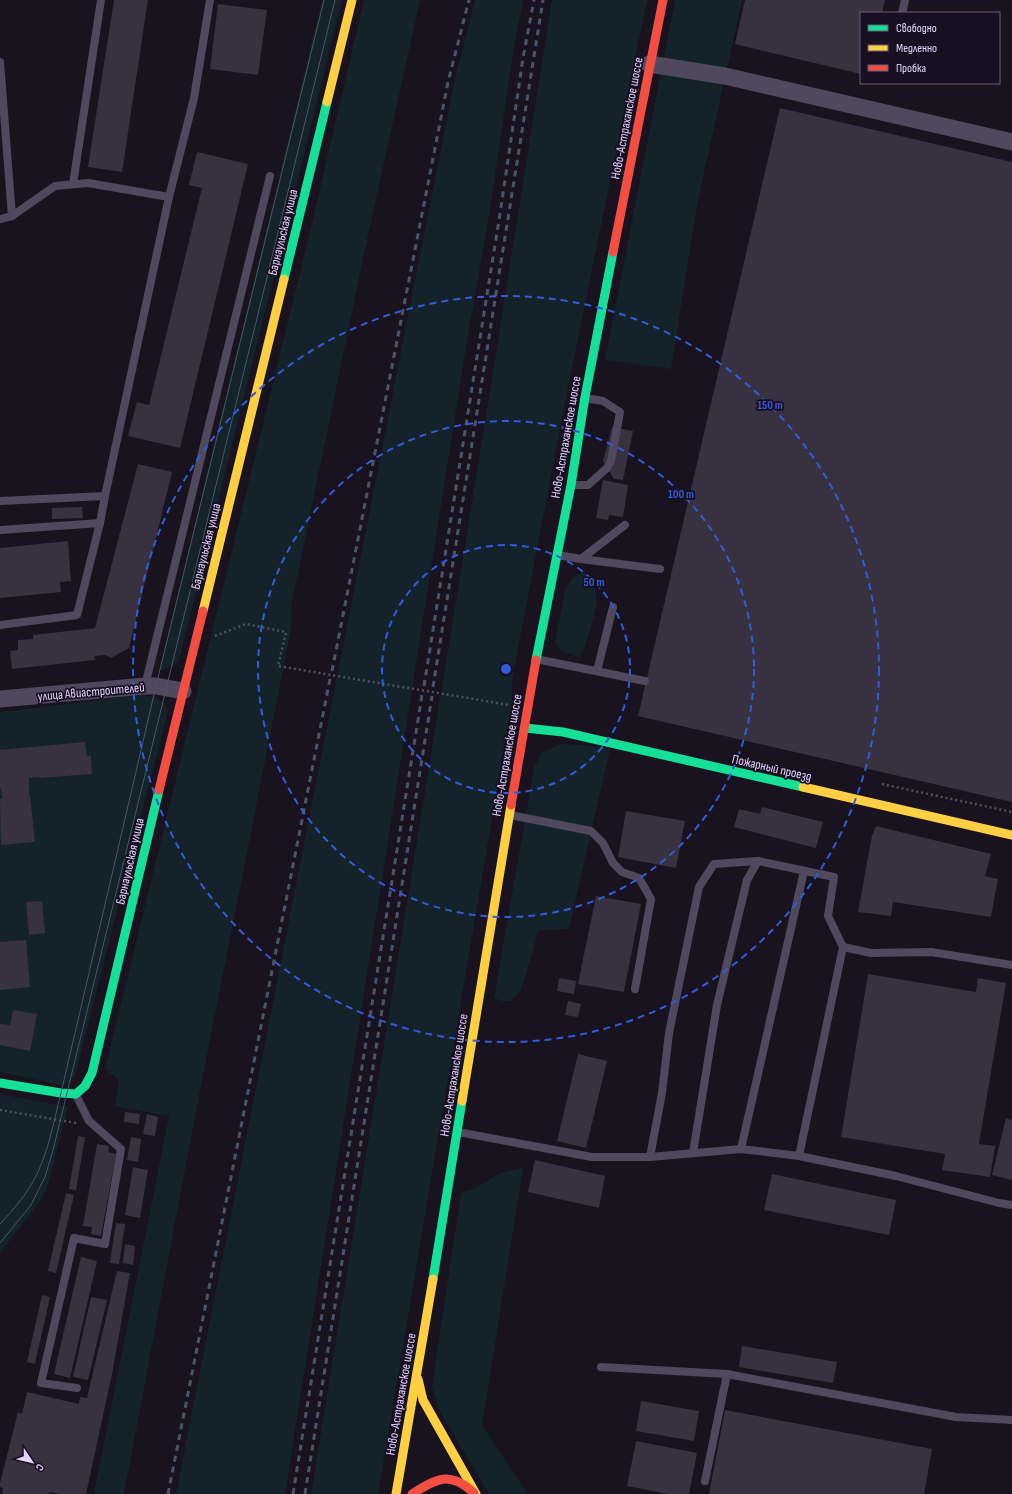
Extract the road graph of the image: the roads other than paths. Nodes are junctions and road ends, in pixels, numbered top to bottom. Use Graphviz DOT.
graph roads {
  1 [pos="101,0"];
  2 [pos="210,0"];
  3 [pos="352,0"];
  4 [pos="663,0"];
  5 [pos="905,0"];
  6 [pos="902,12"];
  7 [pos="0,62"];
  8 [pos="649,64"];
  9 [pos="1012,142"];
  10 [pos="270,176"];
  11 [pos="73,184"];
  12 [pos="169,197"];
  13 [pos="12,216"];
  14 [pos="0,219"];
  15 [pos="585,397"];
  16 [pos="571,485"];
  17 [pos="105,496"];
  18 [pos="0,501"];
  19 [pos="100,523"];
  20 [pos="625,525"];
  21 [pos="0,530"];
  22 [pos="557,554"];
  23 [pos="581,558"];
  24 [pos="660,569"];
  25 [pos="613,607"];
  26 [pos="0,626"];
  27 [pos="536,659"];
  28 [pos="597,671"];
  29 [pos="645,681"];
  30 [pos="145,686"];
  31 [pos="183,691"];
  32 [pos="0,699"];
  33 [pos="525,728"];
  34 [pos="509,815"];
  35 [pos="1012,835"];
  36 [pos="758,861"];
  37 [pos="804,871"];
  38 [pos="843,947"];
  39 [pos="1012,964"];
  40 [pos="635,989"];
  41 [pos="0,1083"];
  42 [pos="76,1094"];
  43 [pos="457,1132"];
  44 [pos="741,1149"];
  45 [pos="693,1153"];
  46 [pos="800,1156"];
  47 [pos="650,1157"];
  48 [pos="1012,1205"];
  49 [pos="601,1367"];
  50 [pos="727,1374"];
  51 [pos="417,1376"];
  52 [pos="77,1388"];
  53 [pos="1012,1420"];
  54 [pos="705,1481"];
  55 [pos="396,1494"];
  56 [pos="412,1494"];
  57 [pos="476,1494"];
  1 -- 11 [label="lane"];
  2 -- 12 [label="lane"];
  3 -- 31 [label="main road, Барнаульская улица"];
  4 -- 8 [label="main road, Ново-Астраханское шоссе"];
  5 -- 6 [label="lane"];
  7 -- 13 [label="lane"];
  8 -- 9 [label="street"];
  8 -- 15 [label="main road, Ново-Астраханское шоссе"];
  10 -- 30 [label="lane"];
  11 -- 12 [label="lane"];
  11 -- 13 [label="lane"];
  12 -- 17 [label="lane"];
  13 -- 14 [label="lane"];
  15 -- 16 [label="main road, Ново-Астраханское шоссе"];
  15 -- 16 [label="lane"];
  16 -- 22 [label="main road, Ново-Астраханское шоссе"];
  17 -- 18 [label="lane"];
  17 -- 19 [label="lane"];
  19 -- 21 [label="lane"];
  19 -- 26 [label="lane"];
  20 -- 23 [label="lane"];
  22 -- 23 [label="lane"];
  22 -- 27 [label="main road, Ново-Астраханское шоссе"];
  23 -- 24 [label="lane"];
  25 -- 28 [label="lane"];
  27 -- 28 [label="lane"];
  27 -- 33 [label="main road, Ново-Астраханское шоссе"];
  28 -- 29 [label="lane"];
  30 -- 31 [label="street, улица Авиастроителей"];
  30 -- 32 [label="street, улица Авиастроителей"];
  31 -- 42 [label="main road, Барнаульская улица"];
  33 -- 34 [label="main road, Ново-Астраханское шоссе"];
  33 -- 35 [label="main road, Пожарный проезд"];
  34 -- 40 [label="lane"];
  34 -- 43 [label="main road, Ново-Астраханское шоссе"];
  36 -- 37 [label="lane"];
  36 -- 45 [label="lane"];
  36 -- 47 [label="lane"];
  37 -- 38 [label="lane"];
  37 -- 44 [label="lane"];
  38 -- 39 [label="lane"];
  38 -- 46 [label="lane"];
  41 -- 42 [label="main road"];
  42 -- 52 [label="lane"];
  43 -- 47 [label="lane"];
  43 -- 51 [label="main road, Ново-Астраханское шоссе"];
  44 -- 45 [label="lane"];
  44 -- 46 [label="lane"];
  45 -- 47 [label="lane"];
  46 -- 48 [label="lane"];
  49 -- 50 [label="lane"];
  50 -- 53 [label="lane"];
  50 -- 54 [label="lane"];
  51 -- 55 [label="main road, Ново-Астраханское шоссе"];
  51 -- 57 [label="main road"];
  56 -- 57 [label="main road"];
}
